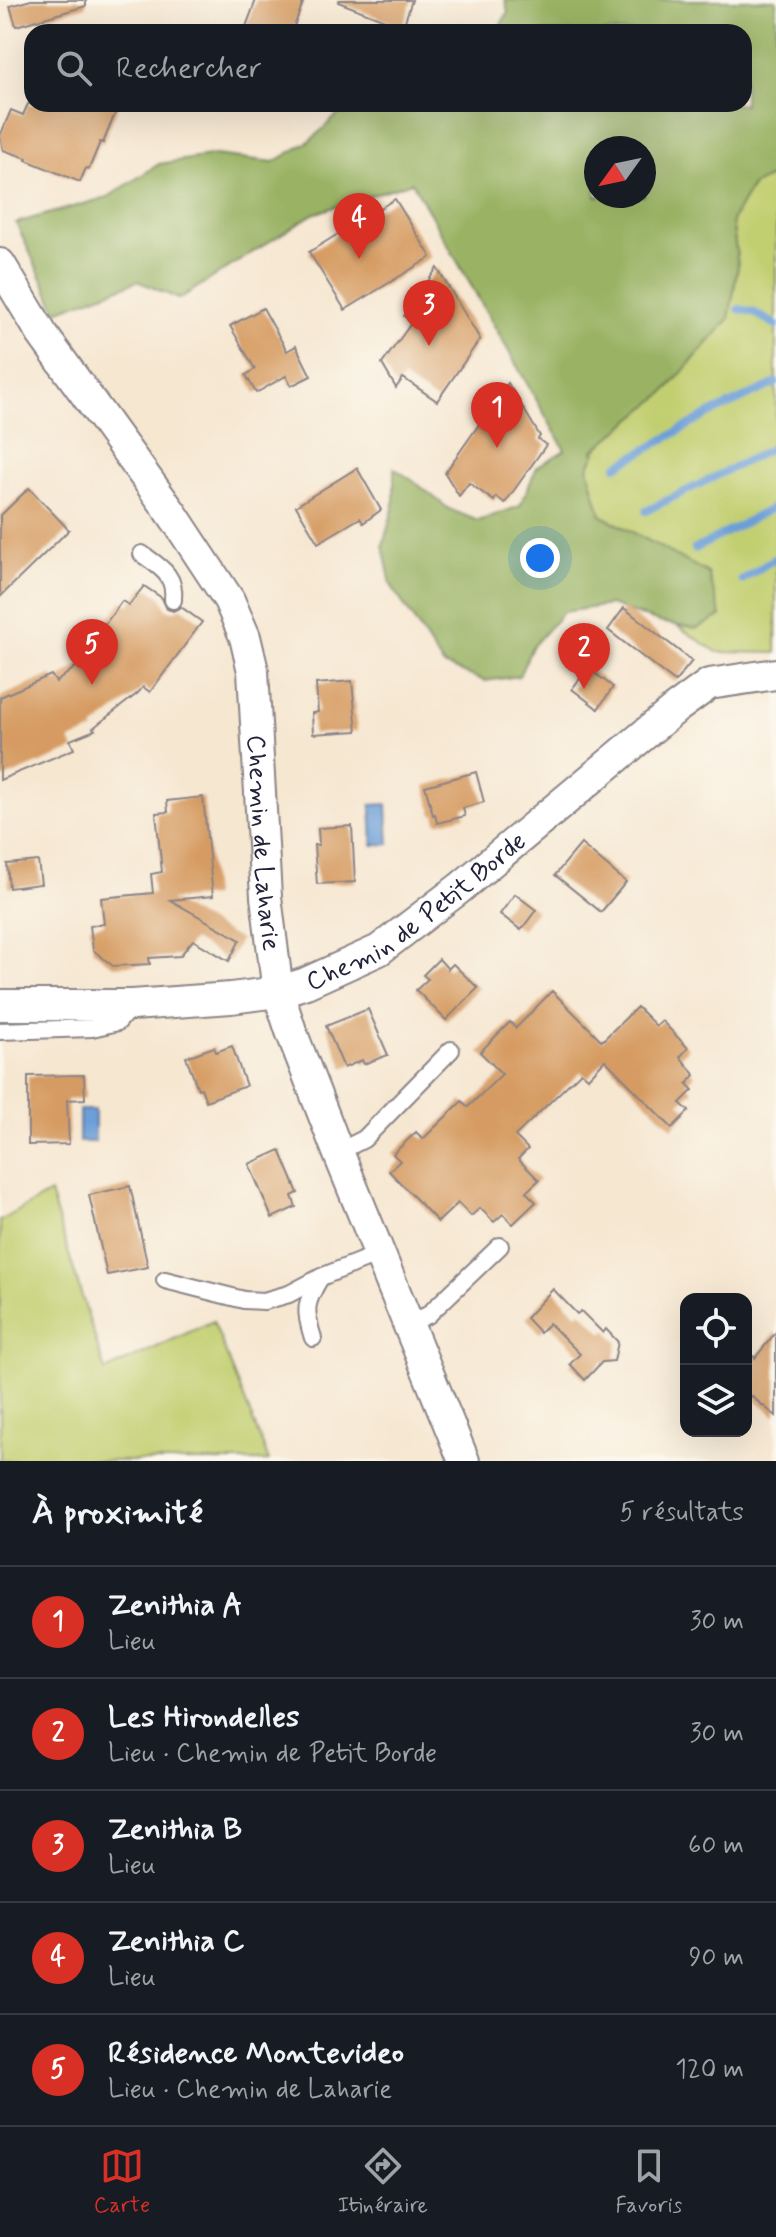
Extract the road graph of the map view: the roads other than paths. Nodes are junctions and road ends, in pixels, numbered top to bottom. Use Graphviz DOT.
graph roads {
  1 [pos="0,264"];
  2 [pos="142,554"];
  3 [pos="173,600"];
  4 [pos="776,674"];
  5 [pos="278,992"];
  6 [pos="0,1005"];
  7 [pos="132,1005"];
  8 [pos="0,1031"];
  9 [pos="451,1050"];
  10 [pos="338,1152"];
  11 [pos="500,1246"];
  12 [pos="379,1254"];
  13 [pos="321,1277"];
  14 [pos="165,1280"];
  15 [pos="407,1324"];
  16 [pos="313,1338"];
  17 [pos="464,1461"];
  1 -- 5 [label="street, Chemin de Laharie"];
  2 -- 3 [label="lane"];
  4 -- 5 [label="street, Chemin de Petit Borde"];
  5 -- 7 [label="street, Chemin de Petit Borde"];
  5 -- 10 [label="street, Chemin de Laharie"];
  6 -- 7 [label="street, Chemin de Petit Borde"];
  7 -- 8 [label="lane"];
  9 -- 10 [label="lane"];
  10 -- 12 [label="street, Chemin de Laharie"];
  11 -- 15 [label="lane"];
  12 -- 13 [label="lane"];
  12 -- 15 [label="street, Chemin de Laharie"];
  13 -- 14 [label="lane"];
  13 -- 16 [label="lane"];
  15 -- 17 [label="street, Chemin de Laharie"];
}
